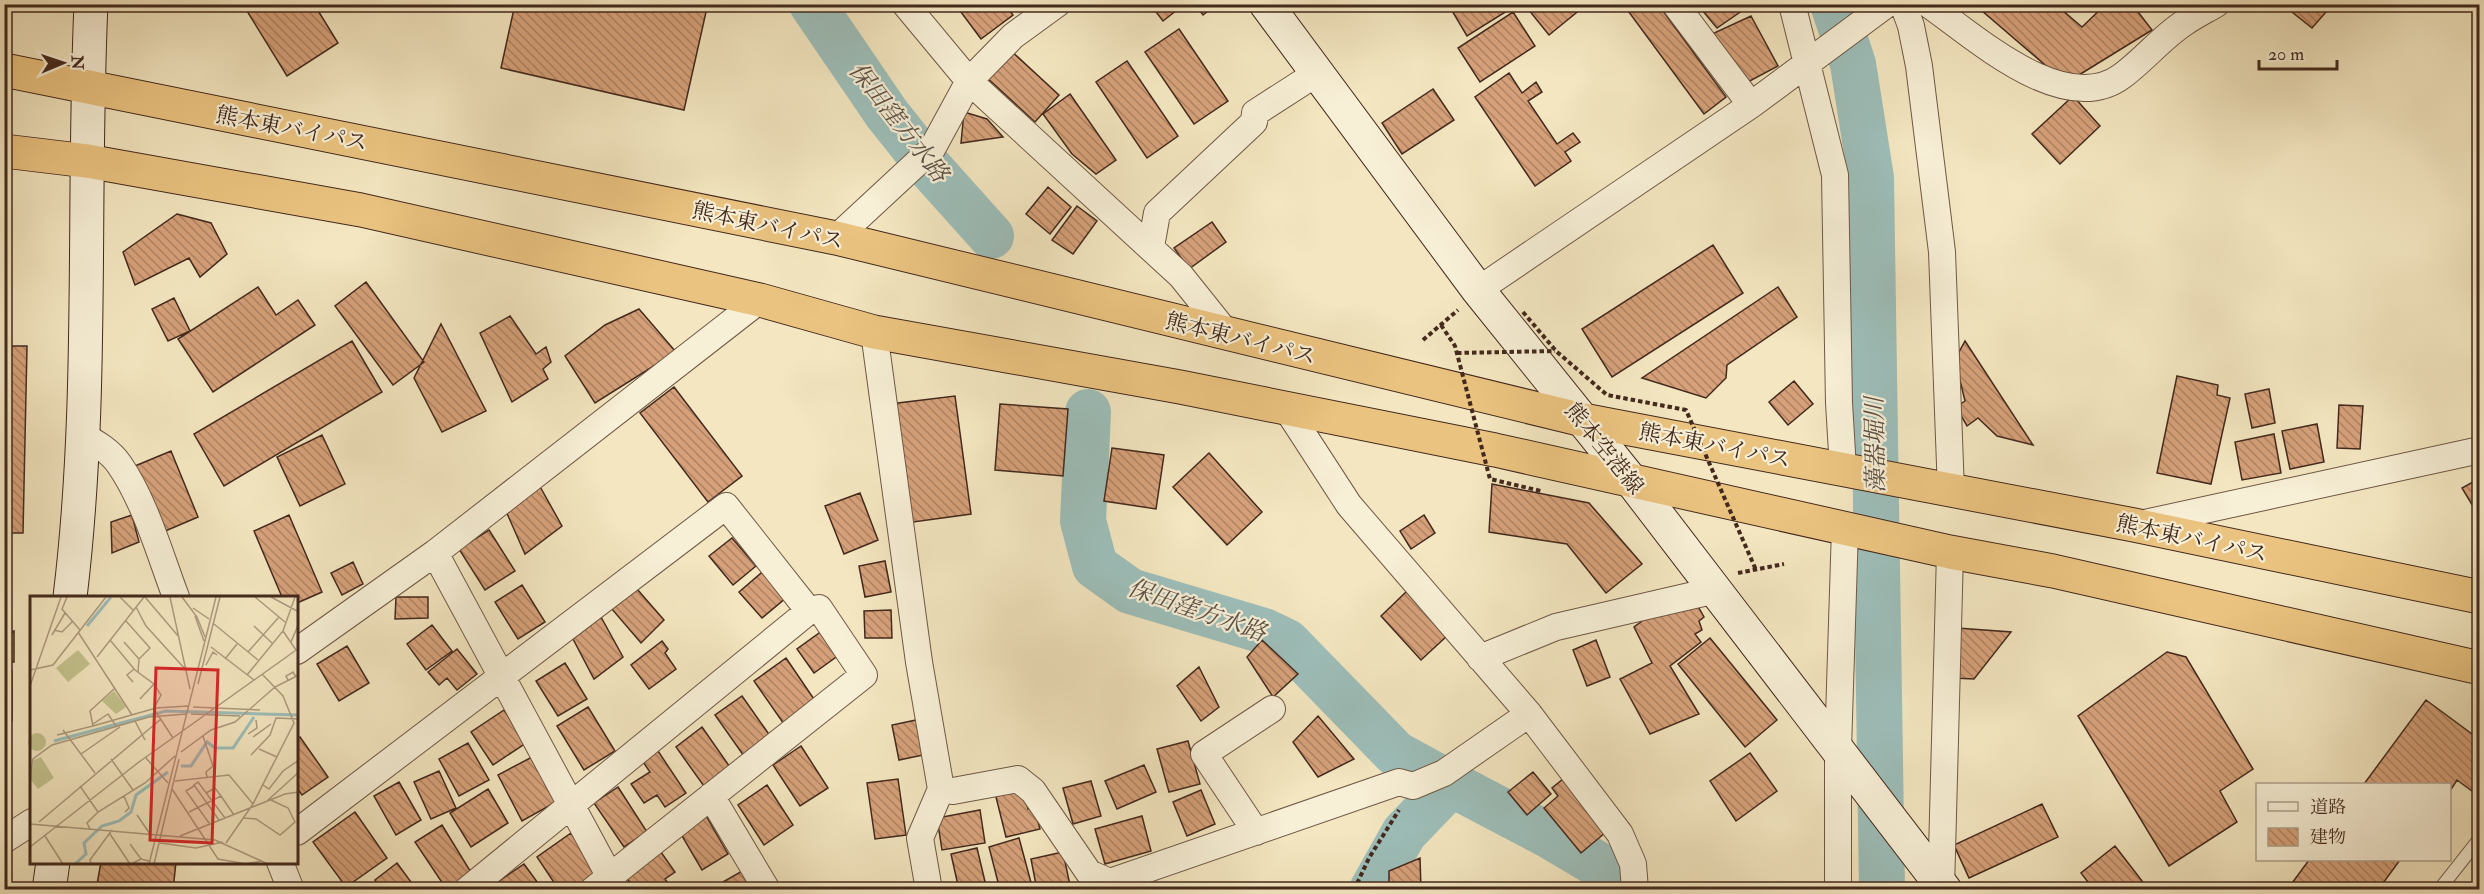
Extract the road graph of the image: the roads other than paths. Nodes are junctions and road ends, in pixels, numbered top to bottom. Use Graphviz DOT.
graph roads {
  1 [pos="92,4"];
  2 [pos="905,4"];
  3 [pos="1057,4"];
  4 [pos="1266,4"];
  5 [pos="1675,4"];
  6 [pos="1792,4"];
  7 [pos="2216,4"];
  8 [pos="1908,5"];
  9 [pos="1812,59"];
  10 [pos="4,70"];
  11 [pos="1317,73"];
  12 [pos="969,81"];
  13 [pos="87,87"];
  14 [pos="1751,105"];
  15 [pos="4,151"];
  16 [pos="87,161"];
  17 [pos="836,238"];
  18 [pos="1150,247"];
  19 [pos="760,300"];
  20 [pos="1468,300"];
  21 [pos="874,332"];
  22 [pos="1229,336"];
  23 [pos="1286,408"];
  24 [pos="1582,420"];
  25 [pos="82,435"];
  26 [pos="2477,448"];
  27 [pos="1843,469"];
  28 [pos="1630,479"];
  29 [pos="1951,491"];
  30 [pos="2134,525"];
  31 [pos="1845,528"];
  32 [pos="1950,552"];
  33 [pos="435,553"];
  34 [pos="1726,582"];
  35 [pos="70,596"];
  36 [pos="176,596"];
  37 [pos="2480,597"];
  38 [pos="809,611"];
  39 [pos="298,650"];
  40 [pos="1480,657"];
  41 [pos="2480,668"];
  42 [pos="503,678"];
  43 [pos="1272,709"];
  44 [pos="1529,714"];
  45 [pos="1844,756"];
  46 [pos="941,789"];
  47 [pos="711,796"];
  48 [pos="572,806"];
  49 [pos="30,823"];
  50 [pos="298,831"];
  51 [pos="1256,832"];
  52 [pos="2480,838"];
  53 [pos="4,840"];
  54 [pos="53,864"];
  55 [pos="281,864"];
  56 [pos="1939,883"];
  57 [pos="607,885"];
  58 [pos="49,890"];
  59 [pos="291,890"];
  60 [pos="467,890"];
  61 [pos="767,890"];
  62 [pos="929,890"];
  63 [pos="1635,890"];
  64 [pos="1838,890"];
  65 [pos="2439,890"];
  1 -- 13 [label="main road"];
  2 -- 12 [label="street"];
  3 -- 12 [label="street"];
  4 -- 11 [label="main road, 熊本空港線"];
  5 -- 14 [label="street"];
  6 -- 9 [label="street"];
  7 -- 8 [label="street"];
  8 -- 9 [label="street"];
  8 -- 29 [label="street"];
  9 -- 14 [label="street"];
  9 -- 27 [label="street"];
  10 -- 13 [label="highway, 熊本東バイパス"];
  11 -- 18 [label="street"];
  11 -- 20 [label="main road, 熊本空港線"];
  12 -- 17 [label="street"];
  12 -- 18 [label="street"];
  13 -- 16 [label="main road"];
  13 -- 17 [label="highway, 熊本東バイパス"];
  14 -- 20 [label="street"];
  15 -- 16 [label="highway"];
  16 -- 19 [label="highway"];
  16 -- 25 [label="main road"];
  17 -- 22 [label="highway, 熊本東バイパス"];
  18 -- 22 [label="street"];
  19 -- 21 [label="highway"];
  19 -- 33 [label="street"];
  20 -- 24 [label="main road, 熊本空港線"];
  21 -- 23 [label="highway"];
  21 -- 46 [label="street"];
  22 -- 24 [label="highway, 熊本東バイパス"];
  23 -- 28 [label="highway"];
  23 -- 40 [label="street"];
  24 -- 27 [label="highway, 熊本東バイパス"];
  24 -- 28 [label="main road, 熊本空港線"];
  25 -- 35 [label="main road"];
  25 -- 36 [label="street"];
  26 -- 30 [label="street"];
  27 -- 29 [label="highway, 熊本東バイパス"];
  28 -- 31 [label="highway"];
  28 -- 34 [label="main road, 熊本空港線"];
  29 -- 30 [label="highway, 熊本東バイパス"];
  30 -- 37 [label="highway, 熊本東バイパス"];
  31 -- 32 [label="highway"];
  31 -- 45 [label="street"];
  32 -- 41 [label="highway"];
  32 -- 56 [label="street"];
  33 -- 39 [label="street"];
  33 -- 42 [label="street"];
  34 -- 40 [label="street"];
  34 -- 45 [label="main road, 熊本空港線"];
  38 -- 42 [label="street"];
  38 -- 47 [label="street"];
  38 -- 48 [label="street"];
  40 -- 44 [label="street"];
  42 -- 48 [label="street"];
  42 -- 50 [label="street"];
  43 -- 51 [label="street"];
  44 -- 51 [label="street"];
  44 -- 63 [label="street"];
  45 -- 56 [label="main road, 熊本空港線"];
  45 -- 64 [label="street"];
  46 -- 51 [label="street"];
  46 -- 62 [label="street"];
  47 -- 57 [label="street"];
  47 -- 61 [label="street"];
  48 -- 57 [label="street"];
  48 -- 60 [label="street"];
  49 -- 53 [label="street"];
  52 -- 65 [label="lane"];
  54 -- 58 [label="main road"];
  55 -- 59 [label="street"];
}
